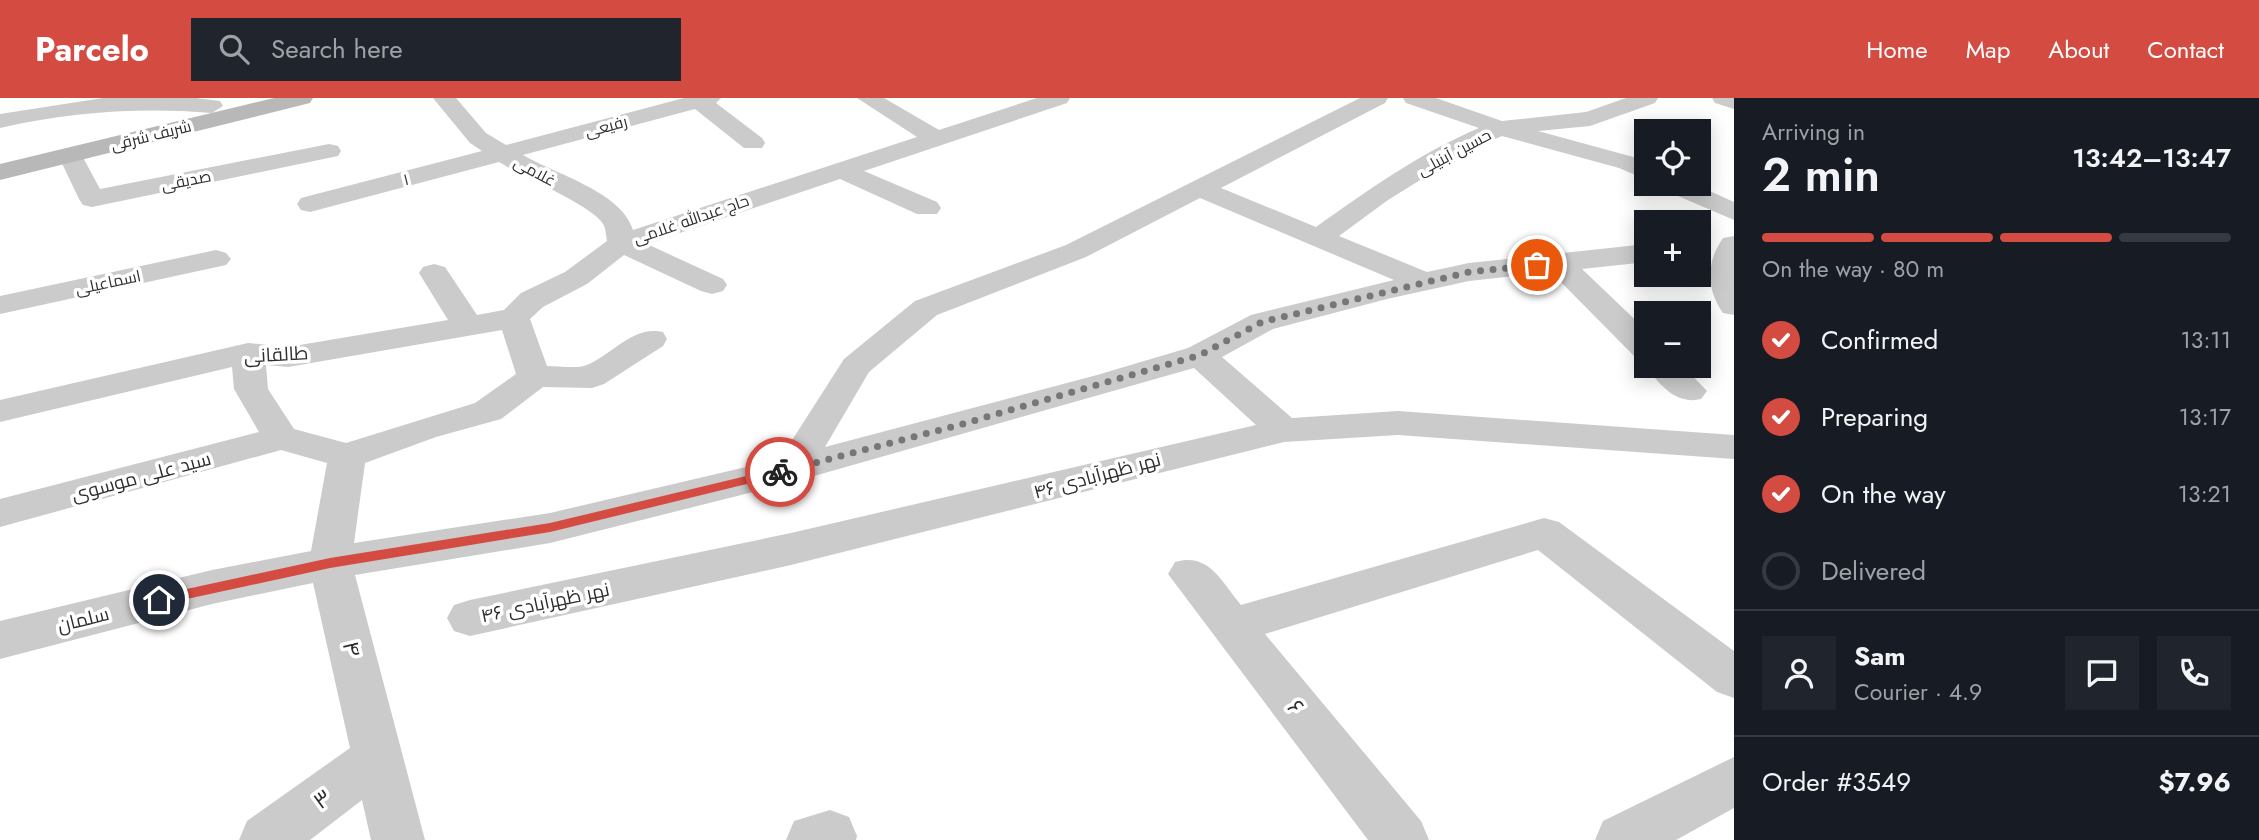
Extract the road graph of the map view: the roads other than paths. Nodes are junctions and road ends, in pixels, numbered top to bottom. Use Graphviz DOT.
graph roads {
  1 [pos="243,98"];
  2 [pos="302,98"];
  3 [pos="444,98"];
  4 [pos="868,98"];
  5 [pos="1059,98"];
  6 [pos="1377,98"];
  7 [pos="1414,98"];
  8 [pos="1595,98"];
  9 [pos="1647,98"];
  10 [pos="1723,98"];
  11 [pos="702,99"];
  12 [pos="1734,102"];
  13 [pos="212,106"];
  14 [pos="1621,106"];
  15 [pos="0,121"];
  16 [pos="1500,128"];
  17 [pos="936,138"];
  18 [pos="753,143"];
  19 [pos="328,151"];
  20 [pos="503,154"];
  21 [pos="70,155"];
  22 [pos="0,158"];
  23 [pos="1634,166"];
  24 [pos="839,169"];
  25 [pos="0,172"];
  26 [pos="1201,189"];
  27 [pos="1699,196"];
  28 [pos="310,204"];
  29 [pos="927,208"];
  30 [pos="1734,212"];
  31 [pos="1319,238"];
  32 [pos="622,243"];
  33 [pos="1733,244"];
  34 [pos="1711,246"];
  35 [pos="1634,254"];
  36 [pos="216,259"];
  37 [pos="1559,263"];
  38 [pos="434,273"];
  39 [pos="1425,282"];
  40 [pos="712,285"];
  41 [pos="0,305"];
  42 [pos="1734,306"];
  43 [pos="514,318"];
  44 [pos="468,326"];
  45 [pos="1634,337"];
  46 [pos="651,339"];
  47 [pos="248,353"];
  48 [pos="1200,355"];
  49 [pos="534,376"];
  50 [pos="1675,378"];
  51 [pos="1689,391"];
  52 [pos="0,411"];
  53 [pos="1284,430"];
  54 [pos="281,438"];
  55 [pos="1734,447"];
  56 [pos="347,456"];
  57 [pos="793,469"];
  58 [pos="0,513"];
  59 [pos="330,563"];
  60 [pos="1190,574"];
  61 [pos="470,618"];
  62 [pos="1231,626"];
  63 [pos="0,639"];
  64 [pos="1734,678"];
  65 [pos="379,757"];
  66 [pos="1734,781"];
  67 [pos="266,840"];
  68 [pos="398,840"];
  69 [pos="1402,840"];
  70 [pos="1622,840"];
  1 -- 13 [label="main road, شریف شرقی"];
  2 -- 21 [label="main road, شریف شرقی"];
  3 -- 20 [label="street, غلامی"];
  4 -- 17 [label="street"];
  5 -- 17 [label="street, حاج عبدالله غلامی"];
  6 -- 26 [label="street"];
  7 -- 16 [label="street"];
  8 -- 14 [label="street"];
  9 -- 14 [label="street, حسین آبنیلی"];
  10 -- 12 [label="street"];
  11 -- 18 [label="street"];
  11 -- 20 [label="street, رفیعی"];
  13 -- 15 [label="street"];
  13 -- 22 [label="main road, شریف شرقی"];
  14 -- 16 [label="street, حسین آبنیلی"];
  16 -- 23 [label="street"];
  16 -- 31 [label="street, حسین آبنیلی"];
  17 -- 24 [label="street, حاج عبدالله غلامی"];
  19 -- 21 [label="street, صدیقی"];
  20 -- 28 [label="street, ۱"];
  20 -- 32 [label="street, غلامی"];
  21 -- 25 [label="main road, شریف شرقی"];
  24 -- 29 [label="street"];
  24 -- 32 [label="street, حاج عبدالله غلامی"];
  26 -- 31 [label="street"];
  26 -- 57 [label="street"];
  27 -- 30 [label="street"];
  31 -- 39 [label="street"];
  32 -- 40 [label="street"];
  32 -- 43 [label="street, حاج عبدالله غلامی"];
  33 -- 34 [label="street"];
  33 -- 42 [label="street"];
  35 -- 37 [label="street, سلمان"];
  36 -- 41 [label="street, اسماعیلی"];
  37 -- 39 [label="street, سلمان"];
  37 -- 45 [label="street"];
  38 -- 44 [label="street"];
  39 -- 48 [label="street, سلمان"];
  43 -- 44 [label="street, طالقانی"];
  43 -- 49 [label="street"];
  44 -- 47 [label="street, طالقانی"];
  46 -- 49 [label="street"];
  47 -- 52 [label="street, طالقانی"];
  47 -- 54 [label="street"];
  48 -- 53 [label="street"];
  48 -- 57 [label="street, سلمان"];
  49 -- 56 [label="street"];
  50 -- 51 [label="street"];
  53 -- 55 [label="street, نهر ظهرآبادی ۴۶"];
  53 -- 61 [label="street, نهر ظهرآبادی ۴۶"];
  54 -- 56 [label="street"];
  54 -- 58 [label="street, سید علی موسوی"];
  56 -- 59 [label="street, ۴"];
  57 -- 59 [label="street, سلمان"];
  59 -- 63 [label="street, سلمان"];
  59 -- 65 [label="street, ۴"];
  60 -- 62 [label="street, ۶"];
  62 -- 64 [label="street"];
  62 -- 69 [label="street, ۶"];
  65 -- 67 [label="street, ۳"];
  65 -- 68 [label="street, ۴"];
  66 -- 70 [label="street"];
}
